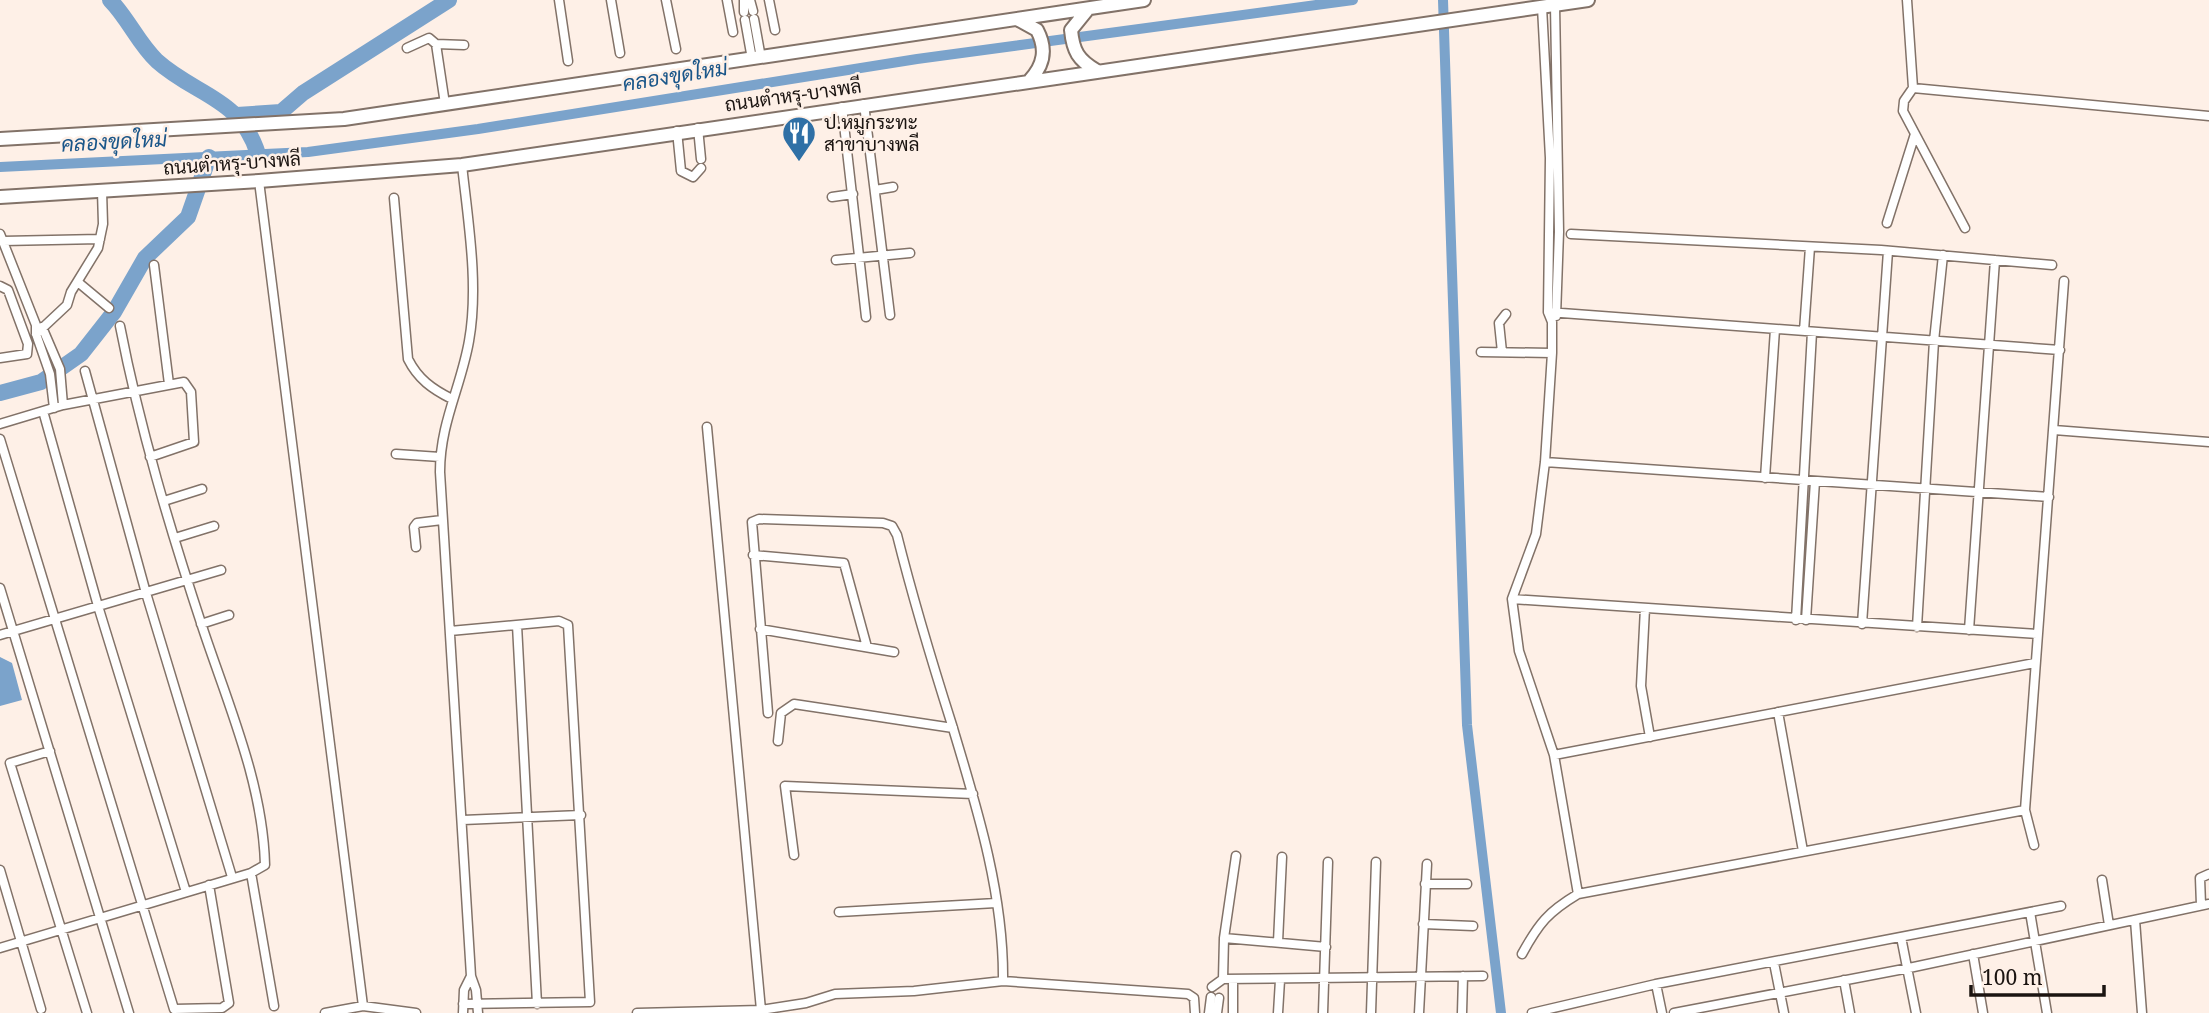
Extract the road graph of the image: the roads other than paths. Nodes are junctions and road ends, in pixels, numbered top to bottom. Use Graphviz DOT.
graph roads {
  1 [pos="559,0"];
  2 [pos="611,0"];
  3 [pos="666,0"];
  4 [pos="727,0"];
  5 [pos="744,0"];
  6 [pos="750,0"];
  7 [pos="769,0"];
  8 [pos="1144,0"];
  9 [pos="1588,0"];
  10 [pos="1907,0"];
  11 [pos="1549,6"];
  12 [pos="1088,9"];
  13 [pos="749,15"];
  14 [pos="1017,19"];
  15 [pos="775,30"];
  16 [pos="733,32"];
  17 [pos="436,44"];
  18 [pos="464,45"];
  19 [pos="407,48"];
  20 [pos="676,49"];
  21 [pos="620,53"];
  22 [pos="756,59"];
  23 [pos="568,61"];
  24 [pos="1097,71"];
  25 [pos="1030,80"];
  26 [pos="1913,88"];
  27 [pos="445,104"];
  28 [pos="864,104"];
  29 [pos="842,107"];
  30 [pos="2209,117"];
  31 [pos="698,128"];
  32 [pos="677,131"];
  33 [pos="1915,134"];
  34 [pos="0,139"];
  35 [pos="462,165"];
  36 [pos="259,181"];
  37 [pos="893,187"];
  38 [pos="875,190"];
  39 [pos="102,191"];
  40 [pos="853,194"];
  41 [pos="0,197"];
  42 [pos="832,197"];
  43 [pos="394,198"];
  44 [pos="1887,223"];
  45 [pos="1965,228"];
  46 [pos="1571,234"];
  47 [pos="1,238"];
  48 [pos="100,239"];
  49 [pos="1810,247"];
  50 [pos="1888,251"];
  51 [pos="910,253"];
  52 [pos="1943,255"];
  53 [pos="883,256"];
  54 [pos="861,258"];
  55 [pos="836,260"];
  56 [pos="1995,260"];
  57 [pos="154,265"];
  58 [pos="2052,265"];
  59 [pos="2064,281"];
  60 [pos="79,283"];
  61 [pos="0,286"];
  62 [pos="109,308"];
  63 [pos="1553,312"];
  64 [pos="1506,314"];
  65 [pos="890,315"];
  66 [pos="866,317"];
  67 [pos="120,326"];
  68 [pos="39,329"];
  69 [pos="1775,329"];
  70 [pos="1808,332"];
  71 [pos="1882,337"];
  72 [pos="1934,341"];
  73 [pos="1989,345"];
  74 [pos="2060,350"];
  75 [pos="1481,352"];
  76 [pos="1502,352"];
  77 [pos="1552,353"];
  78 [pos="0,358"];
  79 [pos="85,371"];
  80 [pos="169,384"];
  81 [pos="133,392"];
  82 [pos="452,399"];
  83 [pos="92,400"];
  84 [pos="64,405"];
  85 [pos="54,408"];
  86 [pos="43,411"];
  87 [pos="0,424"];
  88 [pos="707,427"];
  89 [pos="2054,430"];
  90 [pos="0,439"];
  91 [pos="2209,442"];
  92 [pos="396,454"];
  93 [pos="150,457"];
  94 [pos="440,457"];
  95 [pos="1545,462"];
  96 [pos="1765,478"];
  97 [pos="1803,480"];
  98 [pos="1815,481"];
  99 [pos="1871,485"];
  100 [pos="202,489"];
  101 [pos="1924,489"];
  102 [pos="1980,492"];
  103 [pos="2049,497"];
  104 [pos="164,501"];
  105 [pos="442,520"];
  106 [pos="214,526"];
  107 [pos="175,538"];
  108 [pos="416,547"];
  109 [pos="753,555"];
  110 [pos="221,570"];
  111 [pos="188,580"];
  112 [pos="0,588"];
  113 [pos="146,593"];
  114 [pos="1513,599"];
  115 [pos="98,606"];
  116 [pos="1645,608"];
  117 [pos="229,615"];
  118 [pos="55,618"];
  119 [pos="1796,620"];
  120 [pos="1806,620"];
  121 [pos="201,624"];
  122 [pos="1862,624"];
  123 [pos="517,625"];
  124 [pos="1917,627"];
  125 [pos="760,629"];
  126 [pos="1969,630"];
  127 [pos="13,631"];
  128 [pos="450,631"];
  129 [pos="2037,634"];
  130 [pos="0,635"];
  131 [pos="867,647"];
  132 [pos="894,652"];
  133 [pos="2035,663"];
  134 [pos="1778,712"];
  135 [pos="768,713"];
  136 [pos="953,728"];
  137 [pos="1650,737"];
  138 [pos="778,741"];
  139 [pos="50,751"];
  140 [pos="1554,755"];
  141 [pos="10,764"];
  142 [pos="0,766"];
  143 [pos="973,794"];
  144 [pos="2025,810"];
  145 [pos="581,815"];
  146 [pos="526,817"];
  147 [pos="463,820"];
  148 [pos="2034,845"];
  149 [pos="1803,851"];
  150 [pos="794,855"];
  151 [pos="1236,856"];
  152 [pos="1282,857"];
  153 [pos="1328,862"];
  154 [pos="1376,862"];
  155 [pos="1427,864"];
  156 [pos="0,870"];
  157 [pos="251,873"];
  158 [pos="2209,874"];
  159 [pos="232,877"];
  160 [pos="2102,880"];
  161 [pos="1425,884"];
  162 [pos="1467,884"];
  163 [pos="209,885"];
  164 [pos="186,892"];
  165 [pos="1578,894"];
  166 [pos="996,902"];
  167 [pos="144,904"];
  168 [pos="2205,905"];
  169 [pos="2061,906"];
  170 [pos="839,912"];
  171 [pos="2030,912"];
  172 [pos="102,917"];
  173 [pos="2135,920"];
  174 [pos="1423,924"];
  175 [pos="2109,925"];
  176 [pos="1473,926"];
  177 [pos="62,929"];
  178 [pos="1902,937"];
  179 [pos="1224,938"];
  180 [pos="2035,941"];
  181 [pos="22,942"];
  182 [pos="1278,942"];
  183 [pos="1326,947"];
  184 [pos="0,948"];
  185 [pos="1522,954"];
  186 [pos="1973,954"];
  187 [pos="1774,963"];
  188 [pos="1909,968"];
  189 [pos="471,976"];
  190 [pos="1464,976"];
  191 [pos="1483,976"];
  192 [pos="1420,978"];
  193 [pos="1233,979"];
  194 [pos="1371,979"];
  195 [pos="1280,980"];
  196 [pos="1325,980"];
  197 [pos="1844,980"];
  198 [pos="1003,981"];
  199 [pos="1657,985"];
  200 [pos="1217,989"];
  201 [pos="1780,993"];
  202 [pos="537,1003"];
  203 [pos="274,1006"];
  204 [pos="363,1006"];
  205 [pos="41,1009"];
  206 [pos="463,1009"];
  207 [pos="478,1009"];
  208 [pos="1714,1009"];
  209 [pos="761,1010"];
  210 [pos="87,1013"];
  211 [pos="129,1013"];
  212 [pos="325,1013"];
  213 [pos="416,1013"];
  214 [pos="637,1013"];
  215 [pos="643,1013"];
  216 [pos="1195,1013"];
  217 [pos="1209,1013"];
  218 [pos="1217,1013"];
  219 [pos="1233,1013"];
  220 [pos="1278,1013"];
  221 [pos="1323,1013"];
  222 [pos="1371,1013"];
  223 [pos="1419,1013"];
  224 [pos="1462,1013"];
  225 [pos="1532,1013"];
  226 [pos="1662,1013"];
  227 [pos="1674,1013"];
  228 [pos="1784,1013"];
  229 [pos="1850,1013"];
  230 [pos="1916,1013"];
  231 [pos="1983,1013"];
  232 [pos="2048,1013"];
  233 [pos="2142,1013"];
  1 -- 23 [label="street"];
  2 -- 21 [label="street"];
  3 -- 20 [label="street"];
  4 -- 16 [label="street"];
  5 -- 13 [label="street"];
  6 -- 13 [label="street"];
  7 -- 15 [label="street"];
  8 -- 12 [label="main road, ถนนตำหรุ-บางพลี"];
  9 -- 11 [label="main road, ถนนตำหรุ-บางพลี"];
  10 -- 26 [label="street"];
  11 -- 24 [label="main road, ถนนตำหรุ-บางพลี"];
  11 -- 63 [label="street"];
  12 -- 14 [label="main road, ถนนตำหรุ-บางพลี"];
  12 -- 24 [label="main road"];
  13 -- 22 [label="street"];
  14 -- 22 [label="main road, ถนนตำหรุ-บางพลี"];
  14 -- 25 [label="main road"];
  17 -- 18 [label="street"];
  17 -- 19 [label="street"];
  17 -- 27 [label="street"];
  22 -- 27 [label="main road, ถนนตำหรุ-บางพลี"];
  24 -- 25 [label="main road, ถนนตำหรุ-บางพลี"];
  25 -- 28 [label="main road, ถนนตำหรุ-บางพลี"];
  26 -- 30 [label="street"];
  26 -- 33 [label="street"];
  27 -- 34 [label="main road, ถนนตำหรุ-บางพลี"];
  28 -- 29 [label="main road, ถนนตำหรุ-บางพลี"];
  28 -- 38 [label="street"];
  29 -- 31 [label="main road, ถนนตำหรุ-บางพลี"];
  29 -- 40 [label="street"];
  31 -- 32 [label="main road, ถนนตำหรุ-บางพลี"];
  31 -- 32 [label="street"];
  32 -- 35 [label="main road, ถนนตำหรุ-บางพลี"];
  33 -- 44 [label="street"];
  33 -- 45 [label="street"];
  35 -- 36 [label="main road, ถนนตำหรุ-บางพลี"];
  35 -- 82 [label="street"];
  36 -- 39 [label="main road, ถนนตำหรุ-บางพลี"];
  36 -- 204 [label="street"];
  37 -- 38 [label="street"];
  38 -- 53 [label="street"];
  39 -- 41 [label="main road, ถนนตำหรุ-บางพลี"];
  39 -- 48 [label="street"];
  40 -- 42 [label="street"];
  40 -- 54 [label="street"];
  43 -- 82 [label="street"];
  46 -- 49 [label="street"];
  47 -- 48 [label="street"];
  47 -- 68 [label="street"];
  48 -- 60 [label="street"];
  49 -- 50 [label="street"];
  49 -- 70 [label="street"];
  50 -- 52 [label="street"];
  50 -- 71 [label="street"];
  51 -- 53 [label="street"];
  52 -- 56 [label="street"];
  52 -- 72 [label="street"];
  53 -- 54 [label="street"];
  53 -- 65 [label="street"];
  54 -- 55 [label="street"];
  54 -- 66 [label="street"];
  56 -- 58 [label="street"];
  56 -- 73 [label="street"];
  57 -- 80 [label="street"];
  59 -- 74 [label="street"];
  60 -- 62 [label="street"];
  60 -- 68 [label="street"];
  61 -- 78 [label="street"];
  63 -- 69 [label="street"];
  63 -- 77 [label="street"];
  64 -- 76 [label="street"];
  67 -- 81 [label="street"];
  68 -- 84 [label="street"];
  68 -- 85 [label="street"];
  69 -- 70 [label="street"];
  69 -- 96 [label="street"];
  70 -- 71 [label="street"];
  70 -- 97 [label="street"];
  71 -- 72 [label="street"];
  71 -- 99 [label="street"];
  72 -- 73 [label="street"];
  72 -- 101 [label="street"];
  73 -- 74 [label="street"];
  73 -- 102 [label="street"];
  74 -- 89 [label="street"];
  75 -- 76 [label="street"];
  76 -- 77 [label="street"];
  77 -- 95 [label="street"];
  79 -- 83 [label="street"];
  80 -- 81 [label="street"];
  80 -- 93 [label="street"];
  81 -- 83 [label="street"];
  81 -- 93 [label="street"];
  82 -- 94 [label="street"];
  83 -- 84 [label="street"];
  83 -- 113 [label="street"];
  84 -- 85 [label="street"];
  85 -- 86 [label="street"];
  86 -- 87 [label="street"];
  86 -- 115 [label="street"];
  88 -- 209 [label="street"];
  89 -- 91 [label="street"];
  89 -- 103 [label="street"];
  90 -- 118 [label="street"];
  92 -- 94 [label="street"];
  93 -- 104 [label="street"];
  94 -- 105 [label="street"];
  95 -- 96 [label="street"];
  95 -- 114 [label="street"];
  96 -- 97 [label="street"];
  97 -- 98 [label="street"];
  97 -- 119 [label="street"];
  98 -- 99 [label="street"];
  98 -- 120 [label="street"];
  99 -- 101 [label="street"];
  99 -- 122 [label="street"];
  100 -- 104 [label="street"];
  101 -- 102 [label="street"];
  101 -- 124 [label="street"];
  102 -- 103 [label="street"];
  102 -- 126 [label="street"];
  103 -- 129 [label="street"];
  104 -- 107 [label="street"];
  105 -- 108 [label="street"];
  105 -- 128 [label="street"];
  106 -- 107 [label="street"];
  107 -- 111 [label="street"];
  109 -- 125 [label="street"];
  109 -- 131 [label="street"];
  109 -- 136 [label="street"];
  110 -- 111 [label="street"];
  111 -- 113 [label="street"];
  111 -- 121 [label="street"];
  112 -- 127 [label="street"];
  113 -- 115 [label="street"];
  113 -- 159 [label="street"];
  114 -- 116 [label="street"];
  114 -- 140 [label="street"];
  115 -- 118 [label="street"];
  115 -- 164 [label="street"];
  116 -- 119 [label="street"];
  116 -- 137 [label="street"];
  117 -- 121 [label="street"];
  118 -- 127 [label="street"];
  118 -- 167 [label="street"];
  119 -- 120 [label="street"];
  120 -- 122 [label="street"];
  121 -- 157 [label="street"];
  122 -- 124 [label="street"];
  123 -- 128 [label="street"];
  123 -- 145 [label="street"];
  123 -- 146 [label="street"];
  124 -- 126 [label="street"];
  125 -- 131 [label="street"];
  125 -- 135 [label="street"];
  126 -- 129 [label="street"];
  127 -- 130 [label="street"];
  127 -- 139 [label="street"];
  128 -- 147 [label="street"];
  129 -- 133 [label="street"];
  131 -- 132 [label="street"];
  133 -- 134 [label="street"];
  133 -- 144 [label="street"];
  134 -- 137 [label="street"];
  134 -- 149 [label="street"];
  136 -- 138 [label="street"];
  136 -- 143 [label="street"];
  137 -- 140 [label="street"];
  139 -- 141 [label="street"];
  139 -- 172 [label="street"];
  140 -- 165 [label="street"];
  141 -- 142 [label="street"];
  141 -- 177 [label="street"];
  143 -- 150 [label="street"];
  143 -- 166 [label="street"];
  144 -- 148 [label="street"];
  144 -- 149 [label="street"];
  145 -- 146 [label="street"];
  145 -- 202 [label="street"];
  146 -- 147 [label="street"];
  146 -- 202 [label="street"];
  147 -- 189 [label="street"];
  149 -- 165 [label="street"];
  151 -- 179 [label="street"];
  152 -- 182 [label="street"];
  153 -- 183 [label="street"];
  154 -- 194 [label="street"];
  155 -- 161 [label="street"];
  156 -- 181 [label="street"];
  157 -- 159 [label="street"];
  157 -- 203 [label="street"];
  158 -- 168 [label="street"];
  159 -- 163 [label="street"];
  160 -- 175 [label="street"];
  161 -- 162 [label="street"];
  161 -- 174 [label="street"];
  163 -- 164 [label="street"];
  163 -- 167 [label="street"];
  164 -- 167 [label="street"];
  165 -- 185 [label="street"];
  166 -- 170 [label="street"];
  166 -- 198 [label="street"];
  167 -- 172 [label="street"];
  168 -- 173 [label="street"];
  169 -- 171 [label="street"];
  171 -- 178 [label="street"];
  171 -- 180 [label="street"];
  172 -- 177 [label="street"];
  172 -- 211 [label="street"];
  173 -- 175 [label="street"];
  173 -- 233 [label="street"];
  174 -- 176 [label="street"];
  174 -- 192 [label="street"];
  175 -- 180 [label="street"];
  177 -- 181 [label="street"];
  177 -- 210 [label="street"];
  178 -- 187 [label="street"];
  178 -- 188 [label="street"];
  179 -- 182 [label="street"];
  179 -- 200 [label="street"];
  180 -- 186 [label="street"];
  180 -- 232 [label="street"];
  181 -- 184 [label="street"];
  181 -- 205 [label="street"];
  182 -- 183 [label="street"];
  183 -- 196 [label="street"];
  186 -- 188 [label="street"];
  186 -- 231 [label="street"];
  187 -- 199 [label="street"];
  187 -- 201 [label="street"];
  188 -- 197 [label="street"];
  188 -- 230 [label="street"];
  189 -- 206 [label="street"];
  189 -- 207 [label="street"];
  190 -- 191 [label="street"];
  190 -- 192 [label="street"];
  190 -- 224 [label="street"];
  192 -- 194 [label="street"];
  192 -- 223 [label="street"];
  193 -- 195 [label="street"];
  193 -- 200 [label="street"];
  193 -- 219 [label="street"];
  194 -- 196 [label="street"];
  194 -- 222 [label="street"];
  195 -- 196 [label="street"];
  195 -- 220 [label="street"];
  196 -- 221 [label="street"];
  197 -- 201 [label="street"];
  197 -- 229 [label="street"];
  198 -- 209 [label="street"];
  198 -- 216 [label="street"];
  199 -- 225 [label="street"];
  199 -- 226 [label="street"];
  200 -- 217 [label="street"];
  200 -- 218 [label="street"];
  201 -- 208 [label="street"];
  201 -- 228 [label="street"];
  202 -- 207 [label="street"];
  204 -- 212 [label="street"];
  204 -- 213 [label="street"];
  206 -- 207 [label="street"];
  208 -- 227 [label="street"];
  209 -- 215 [label="street"];
  214 -- 215 [label="street"];
}
